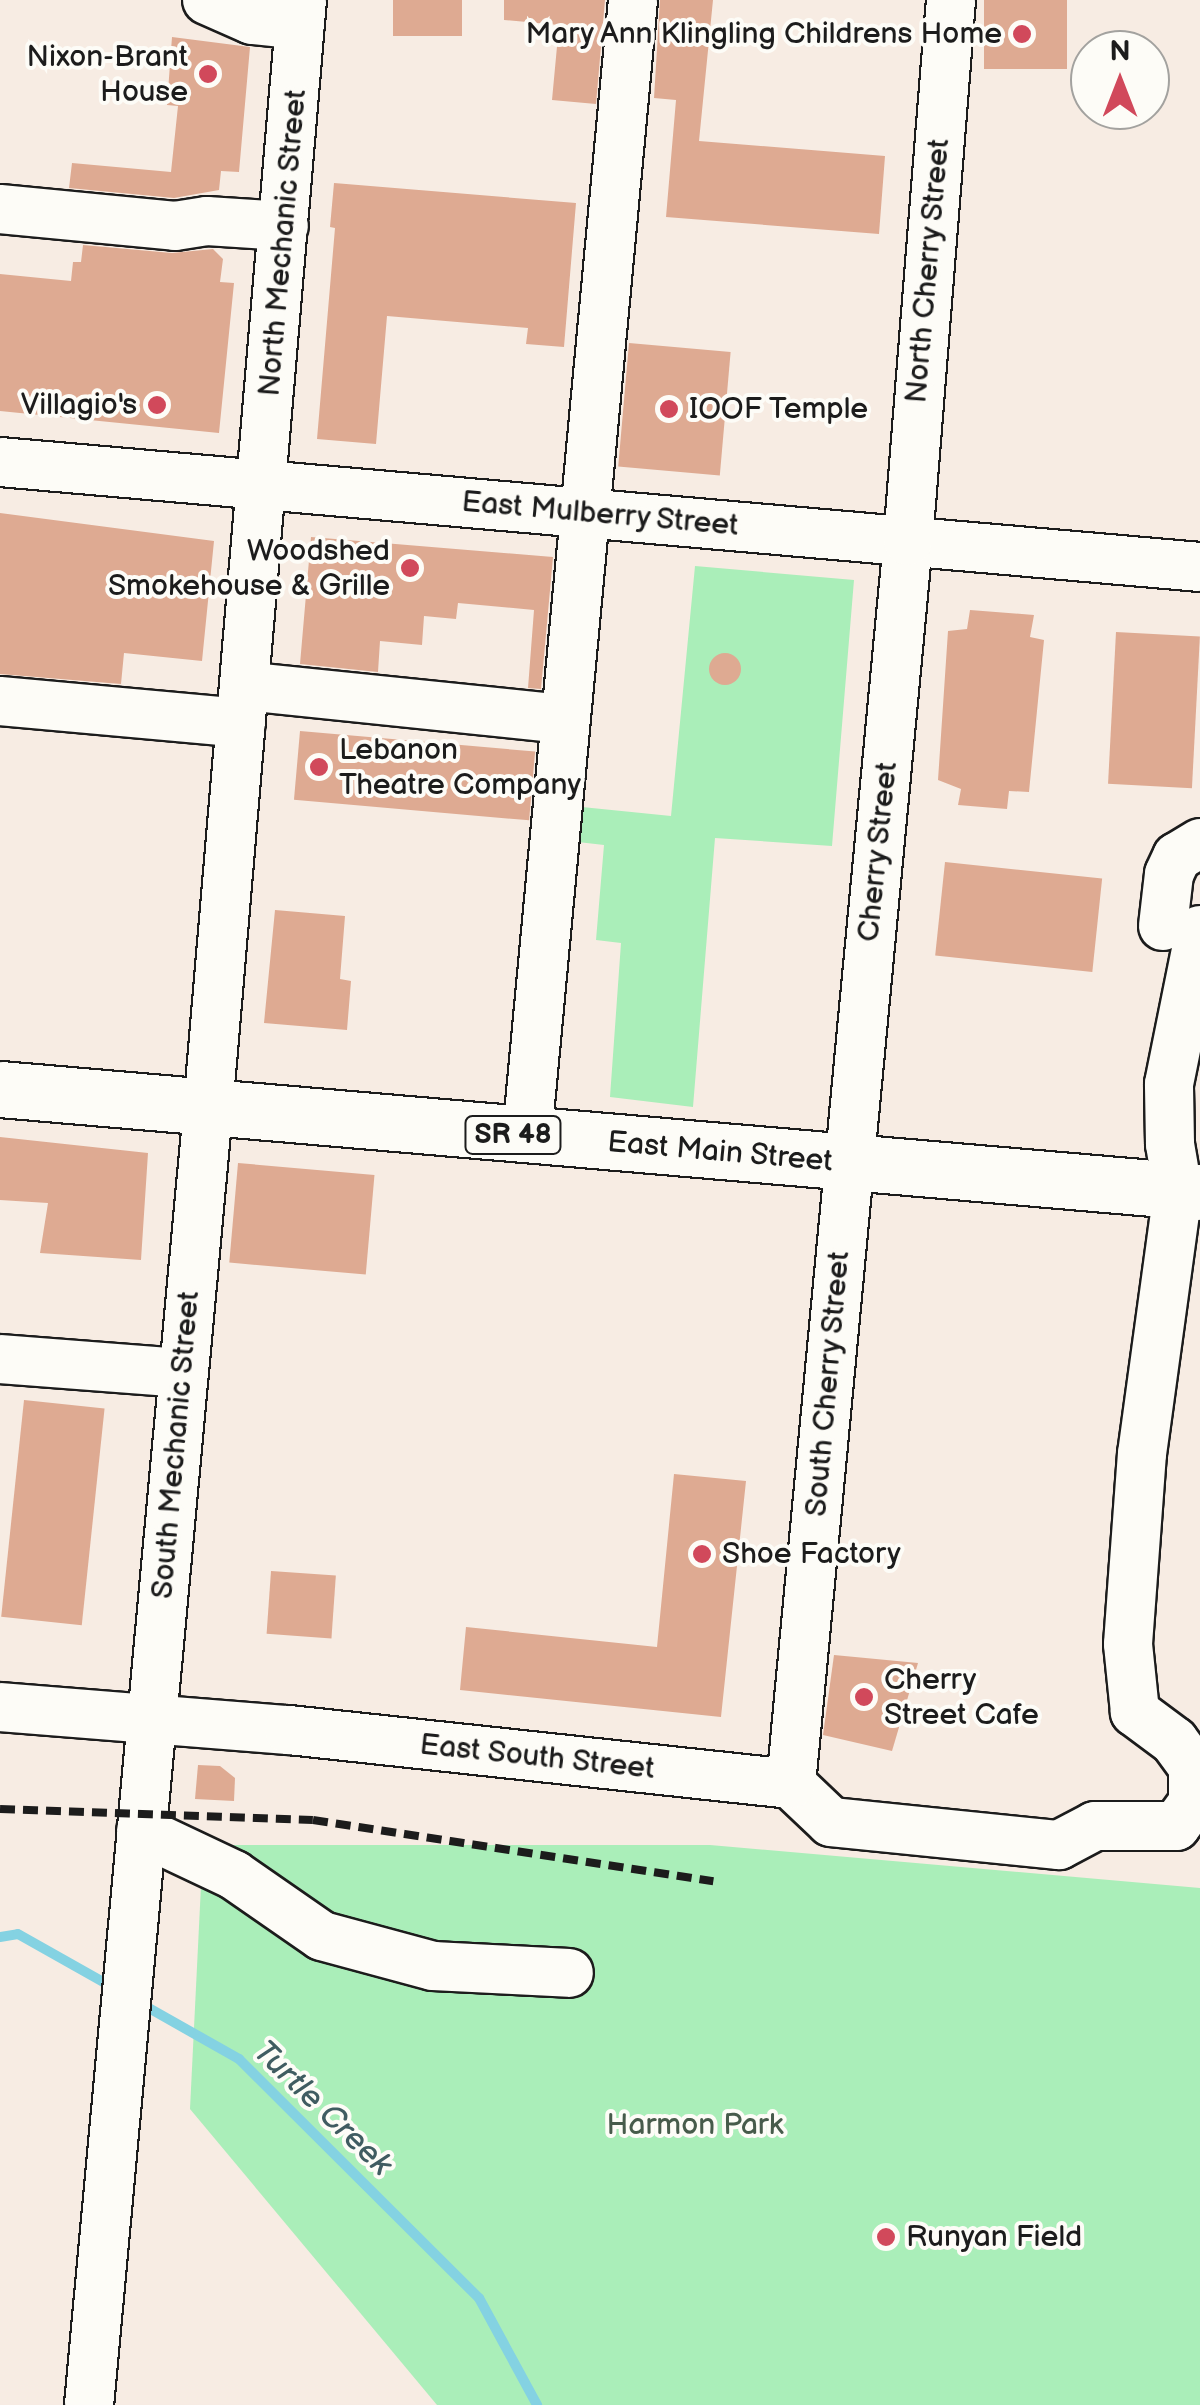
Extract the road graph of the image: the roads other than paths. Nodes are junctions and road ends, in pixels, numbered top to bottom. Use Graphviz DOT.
graph roads {
  1 [pos="206,0"];
  2 [pos="633,0"];
  3 [pos="950,0"];
  4 [pos="301,12"];
  5 [pos="0,208"];
  6 [pos="284,226"];
  7 [pos="0,462"];
  8 [pos="262,485"];
  9 [pos="582,512"];
  10 [pos="908,541"];
  11 [pos="1200,566"];
  12 [pos="0,700"];
  13 [pos="242,704"];
  14 [pos="564,719"];
  15 [pos="1200,843"];
  16 [pos="1182,928"];
  17 [pos="0,1089"];
  18 [pos="208,1110"];
  19 [pos="527,1136"];
  20 [pos="848,1162"];
  21 [pos="1189,1192"];
  22 [pos="0,1358"];
  23 [pos="182,1373"];
  24 [pos="0,1707"];
  25 [pos="152,1719"];
  26 [pos="791,1784"];
  27 [pos="141,1831"];
  28 [pos="569,1972"];
  29 [pos="90,2405"];
  1 -- 4 [label="street"];
  2 -- 9 [label="street"];
  3 -- 10 [label="street, North Cherry Street"];
  4 -- 6 [label="street, North Mechanic Street"];
  5 -- 6 [label="street"];
  6 -- 8 [label="street, North Mechanic Street"];
  7 -- 8 [label="street, East Mulberry Street"];
  8 -- 9 [label="street, East Mulberry Street"];
  8 -- 13 [label="street, South Mechanic Street"];
  9 -- 10 [label="street, East Mulberry Street"];
  9 -- 14 [label="street"];
  10 -- 11 [label="street, East Mulberry Street"];
  10 -- 20 [label="street, Cherry Street"];
  12 -- 13 [label="street"];
  13 -- 14 [label="street"];
  13 -- 18 [label="street, South Mechanic Street"];
  14 -- 19 [label="street"];
  15 -- 16 [label="street"];
  16 -- 21 [label="street"];
  17 -- 18 [label="main road, East Main Street / SR 48"];
  18 -- 19 [label="main road, East Main Street / SR 48"];
  18 -- 23 [label="street, South Mechanic Street"];
  19 -- 20 [label="main road, East Main Street / SR 48"];
  20 -- 21 [label="main road, East Main Street / SR 48"];
  20 -- 26 [label="street, South Cherry Street"];
  21 -- 26 [label="street"];
  22 -- 23 [label="street"];
  23 -- 25 [label="street, South Mechanic Street"];
  24 -- 25 [label="street, East South Street"];
  25 -- 26 [label="street, East South Street"];
  25 -- 27 [label="street, South Mechanic Street"];
  27 -- 28 [label="street"];
  27 -- 29 [label="street, South Mechanic Street"];
}
